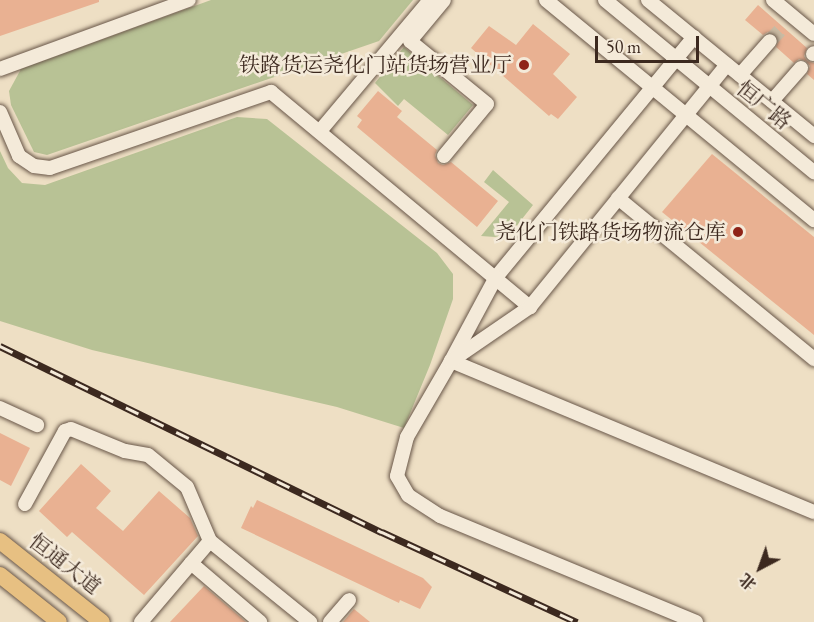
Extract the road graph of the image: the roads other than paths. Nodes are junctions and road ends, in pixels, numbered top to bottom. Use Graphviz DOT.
graph roads {
  1 [pos="189,0"];
  2 [pos="430,0"];
  3 [pos="444,0"];
  4 [pos="546,0"];
  5 [pos="605,0"];
  6 [pos="648,0"];
  7 [pos="773,0"];
  8 [pos="792,16"];
  9 [pos="783,27"];
  10 [pos="814,34"];
  11 [pos="694,37"];
  12 [pos="770,42"];
  13 [pos="678,58"];
  14 [pos="727,65"];
  15 [pos="801,68"];
  16 [pos="0,69"];
  17 [pos="740,75"];
  18 [pos="653,87"];
  19 [pos="709,87"];
  20 [pos="772,101"];
  21 [pos="0,112"];
  22 [pos="686,115"];
  23 [pos="320,131"];
  24 [pos="814,136"];
  25 [pos="444,156"];
  26 [pos="814,172"];
  27 [pos="618,198"];
  28 [pos="814,219"];
  29 [pos="496,277"];
  30 [pos="530,307"];
  31 [pos="814,359"];
  32 [pos="451,361"];
  33 [pos="0,408"];
  34 [pos="37,425"];
  35 [pos="25,504"];
  36 [pos="814,512"];
  37 [pos="0,541"];
  38 [pos="210,541"];
  39 [pos="191,563"];
  40 [pos="0,575"];
  41 [pos="349,600"];
  42 [pos="59,622"];
  43 [pos="102,622"];
  44 [pos="141,622"];
  45 [pos="260,622"];
  46 [pos="310,622"];
  47 [pos="330,622"];
  48 [pos="696,622"];
  1 -- 16 [label="street"];
  2 -- 23 [label="street"];
  3 -- 25 [label="street"];
  4 -- 18 [label="street"];
  5 -- 13 [label="street, 恒广路"];
  6 -- 11 [label="street, 恒广路"];
  7 -- 8 [label="street"];
  8 -- 9 [label="street"];
  8 -- 10 [label="street"];
  11 -- 13 [label="street"];
  11 -- 14 [label="street, 恒广路"];
  12 -- 17 [label="street"];
  13 -- 18 [label="street"];
  13 -- 19 [label="street, 恒广路"];
  14 -- 17 [label="street, 恒广路"];
  14 -- 19 [label="street"];
  15 -- 20 [label="street"];
  17 -- 20 [label="street, 恒广路"];
  18 -- 22 [label="street"];
  18 -- 29 [label="street"];
  19 -- 22 [label="street"];
  19 -- 26 [label="street, 恒广路"];
  20 -- 24 [label="street, 恒广路"];
  21 -- 23 [label="street"];
  22 -- 27 [label="street"];
  22 -- 28 [label="street"];
  23 -- 29 [label="street"];
  27 -- 30 [label="street"];
  27 -- 31 [label="street"];
  29 -- 30 [label="street"];
  29 -- 32 [label="street"];
  30 -- 32 [label="street"];
  32 -- 36 [label="street"];
  32 -- 48 [label="street"];
  33 -- 34 [label="street"];
  35 -- 38 [label="street"];
  37 -- 43 [label="main road, 恒通大道"];
  38 -- 39 [label="street"];
  38 -- 46 [label="street"];
  39 -- 44 [label="street"];
  39 -- 45 [label="street"];
  40 -- 42 [label="main road"];
  41 -- 47 [label="street"];
}
